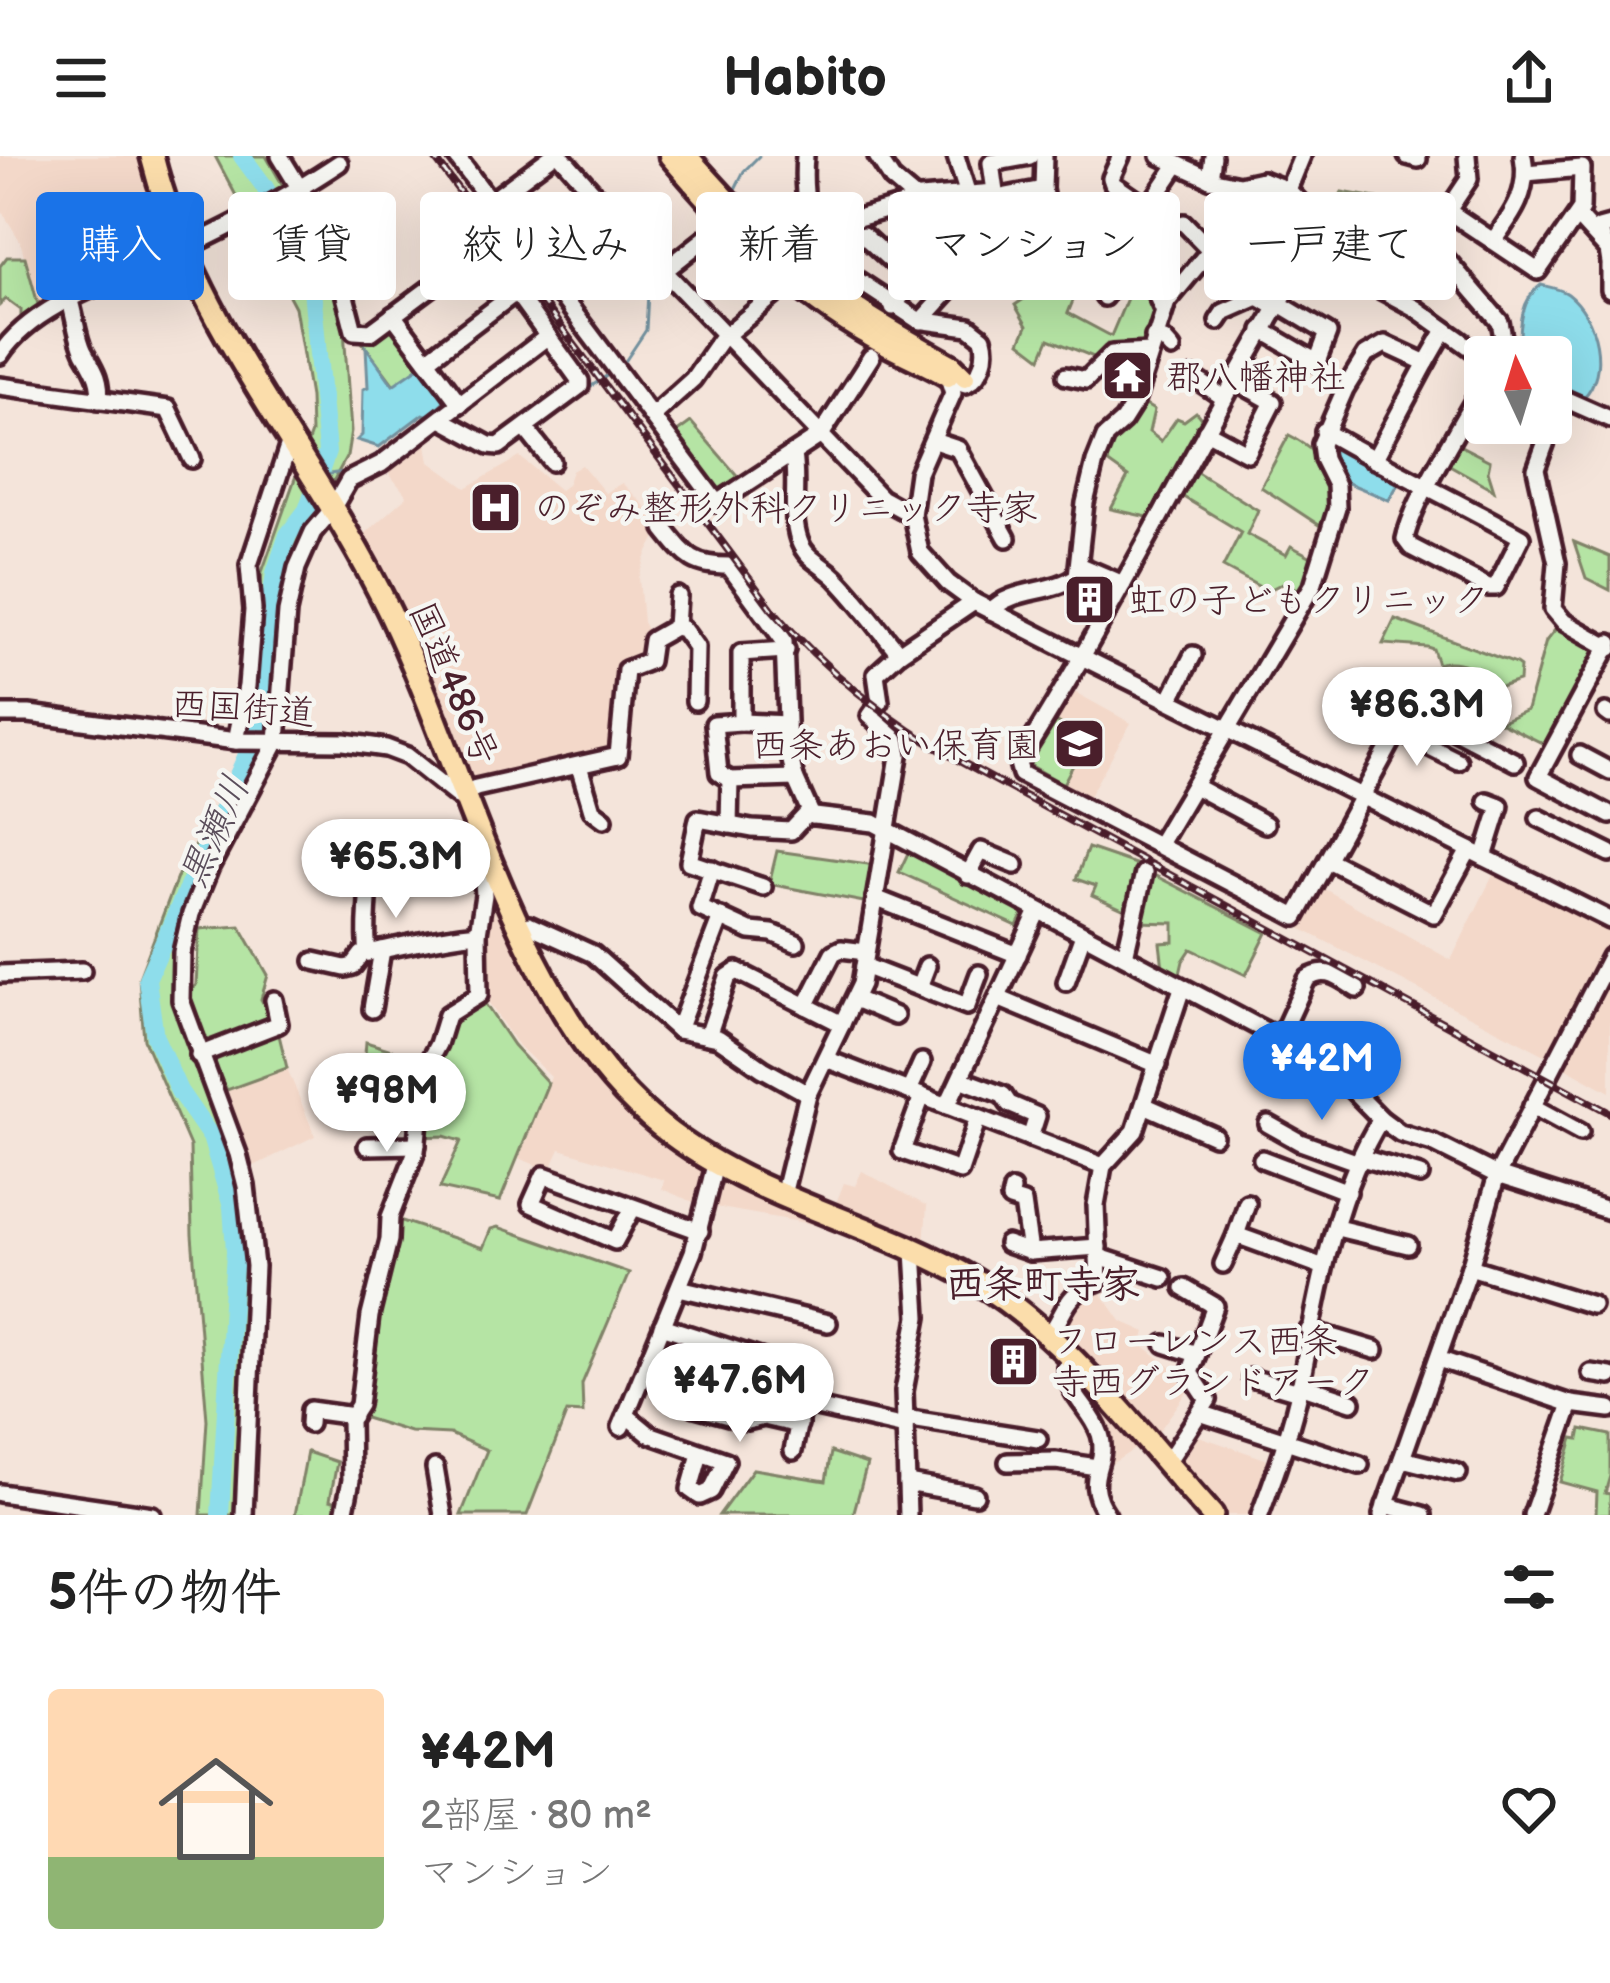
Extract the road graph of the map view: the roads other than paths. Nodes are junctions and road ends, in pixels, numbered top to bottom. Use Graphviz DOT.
graph roads {
  1 [pos="152,156"];
  2 [pos="280,156"];
  3 [pos="456,156"];
  4 [pos="551,156"];
  5 [pos="561,156"];
  6 [pos="669,156"];
  7 [pos="688,156"];
  8 [pos="805,156"];
  9 [pos="877,156"];
  10 [pos="956,156"];
  11 [pos="1030,156"];
  12 [pos="1044,156"];
  13 [pos="1121,156"];
  14 [pos="1160,156"];
  15 [pos="1213,156"];
  16 [pos="1302,156"];
  17 [pos="1467,156"];
  18 [pos="1525,164"];
  19 [pos="1177,165"];
  20 [pos="333,167"];
  21 [pos="1210,179"];
  22 [pos="1262,180"];
  23 [pos="1043,189"];
  24 [pos="1288,190"];
  25 [pos="163,192"];
  26 [pos="297,192"];
  27 [pos="483,192"];
  28 [pos="503,192"];
  29 [pos="593,192"];
  30 [pos="699,192"];
  31 [pos="804,192"];
  32 [pos="906,192"];
  33 [pos="967,192"];
  34 [pos="995,192"];
  35 [pos="1019,192"];
  36 [pos="1044,192"];
  37 [pos="1125,192"];
  38 [pos="1159,192"];
  39 [pos="1257,192"];
  40 [pos="1456,199"];
  41 [pos="1456,216"];
  42 [pos="1577,217"];
  43 [pos="1184,223"];
  44 [pos="1610,225"];
  45 [pos="864,237"];
  46 [pos="1492,241"];
  47 [pos="1204,243"];
  48 [pos="1605,245"];
  49 [pos="696,246"];
  50 [pos="1204,257"];
  51 [pos="888,258"];
  52 [pos="1610,264"];
  53 [pos="672,265"];
  54 [pos="1456,270"];
  55 [pos="672,279"];
  56 [pos="864,286"];
  57 [pos="1610,290"];
  58 [pos="420,295"];
  59 [pos="204,297"];
  60 [pos="74,300"];
  61 [pos="346,300"];
  62 [pos="505,300"];
  63 [pos="520,300"];
  64 [pos="564,300"];
  65 [pos="768,300"];
  66 [pos="817,300"];
  67 [pos="898,300"];
  68 [pos="940,300"];
  69 [pos="1159,300"];
  70 [pos="1250,300"];
  71 [pos="1266,300"];
  72 [pos="1279,300"];
  73 [pos="1399,300"];
  74 [pos="70,302"];
  75 [pos="1276,305"];
  76 [pos="893,307"];
  77 [pos="1163,310"];
  78 [pos="393,315"];
  79 [pos="921,321"];
  80 [pos="1218,321"];
  81 [pos="1445,330"];
  82 [pos="1262,331"];
  83 [pos="725,335"];
  84 [pos="548,336"];
  85 [pos="1503,336"];
  86 [pos="1464,343"];
  87 [pos="1152,345"];
  88 [pos="1172,349"];
  89 [pos="0,355"];
  90 [pos="871,357"];
  91 [pos="427,360"];
  92 [pos="1427,361"];
  93 [pos="1066,376"];
  94 [pos="1193,377"];
  95 [pos="960,379"];
  96 [pos="1234,380"];
  97 [pos="0,386"];
  98 [pos="1224,398"];
  99 [pos="99,400"];
  100 [pos="1572,403"];
  101 [pos="460,404"];
  102 [pos="652,416"];
  103 [pos="441,419"];
  104 [pos="1610,419"];
  105 [pos="1464,421"];
  106 [pos="525,428"];
  107 [pos="1206,431"];
  108 [pos="1324,431"];
  109 [pos="821,435"];
  110 [pos="940,442"];
  111 [pos="1543,444"];
  112 [pos="296,446"];
  113 [pos="793,455"];
  114 [pos="192,459"];
  115 [pos="1374,460"];
  116 [pos="552,462"];
  117 [pos="1428,489"];
  118 [pos="916,492"];
  119 [pos="329,507"];
  120 [pos="912,515"];
  121 [pos="664,529"];
  122 [pos="1007,538"];
  123 [pos="1081,566"];
  124 [pos="1123,584"];
  125 [pos="678,596"];
  126 [pos="974,602"];
  127 [pos="991,611"];
  128 [pos="676,627"];
  129 [pos="1609,646"];
  130 [pos="786,650"];
  131 [pos="899,653"];
  132 [pos="1192,655"];
  133 [pos="1084,658"];
  134 [pos="1170,700"];
  135 [pos="695,701"];
  136 [pos="1469,704"];
  137 [pos="1411,708"];
  138 [pos="0,714"];
  139 [pos="741,722"];
  140 [pos="788,724"];
  141 [pos="1230,730"];
  142 [pos="1398,731"];
  143 [pos="239,741"];
  144 [pos="274,741"];
  145 [pos="1580,755"];
  146 [pos="1458,761"];
  147 [pos="1515,762"];
  148 [pos="579,766"];
  149 [pos="1610,770"];
  150 [pos="796,778"];
  151 [pos="730,780"];
  152 [pos="1194,786"];
  153 [pos="466,794"];
  154 [pos="1363,797"];
  155 [pos="1487,801"];
  156 [pos="1610,814"];
  157 [pos="812,816"];
  158 [pos="1539,818"];
  159 [pos="604,819"];
  160 [pos="1265,824"];
  161 [pos="729,825"];
  162 [pos="884,830"];
  163 [pos="1159,844"];
  164 [pos="489,851"];
  165 [pos="1477,853"];
  166 [pos="1610,853"];
  167 [pos="1328,860"];
  168 [pos="340,863"];
  169 [pos="1016,865"];
  170 [pos="712,869"];
  171 [pos="1144,873"];
  172 [pos="968,875"];
  173 [pos="763,886"];
  174 [pos="874,898"];
  175 [pos="1038,911"];
  176 [pos="778,913"];
  177 [pos="721,917"];
  178 [pos="1610,920"];
  179 [pos="520,926"];
  180 [pos="478,933"];
  181 [pos="772,933"];
  182 [pos="1083,935"];
  183 [pos="796,944"];
  184 [pos="375,951"];
  185 [pos="1018,955"];
  186 [pos="1125,956"];
  187 [pos="1610,957"];
  188 [pos="865,959"];
  189 [pos="314,961"];
  190 [pos="927,966"];
  191 [pos="82,971"];
  192 [pos="0,974"];
  193 [pos="979,974"];
  194 [pos="1066,982"];
  195 [pos="920,987"];
  196 [pos="1182,988"];
  197 [pos="1358,989"];
  198 [pos="998,998"];
  199 [pos="855,999"];
  200 [pos="274,1000"];
  201 [pos="806,1006"];
  202 [pos="372,1009"];
  203 [pos="895,1016"];
  204 [pos="842,1024"];
  205 [pos="678,1030"];
  206 [pos="708,1036"];
  207 [pos="1280,1038"];
  208 [pos="199,1054"];
  209 [pos="826,1059"];
  210 [pos="922,1062"];
  211 [pos="1158,1064"];
  212 [pos="960,1079"];
  213 [pos="808,1094"];
  214 [pos="915,1094"];
  215 [pos="1144,1105"];
  216 [pos="947,1106"];
  217 [pos="1532,1106"];
  218 [pos="978,1118"];
  219 [pos="1381,1119"];
  220 [pos="1268,1124"];
  221 [pos="1580,1132"];
  222 [pos="1214,1136"];
  223 [pos="1030,1138"];
  224 [pos="417,1145"];
  225 [pos="367,1146"];
  226 [pos="1262,1159"];
  227 [pos="1360,1161"];
  228 [pos="715,1165"];
  229 [pos="1103,1166"];
  230 [pos="1420,1175"];
  231 [pos="1497,1175"];
  232 [pos="1012,1190"];
  233 [pos="1348,1192"];
  234 [pos="783,1196"];
  235 [pos="1247,1203"];
  236 [pos="633,1208"];
  237 [pos="1610,1211"];
  238 [pos="1337,1228"];
  239 [pos="700,1231"];
  240 [pos="1236,1235"];
  241 [pos="1006,1244"];
  242 [pos="1408,1245"];
  243 [pos="914,1251"];
  244 [pos="1030,1252"];
  245 [pos="1098,1252"];
  246 [pos="1223,1264"];
  247 [pos="1324,1267"];
  248 [pos="1470,1267"];
  249 [pos="1163,1278"];
  250 [pos="680,1288"];
  251 [pos="1184,1288"];
  252 [pos="1592,1305"];
  253 [pos="828,1323"];
  254 [pos="662,1326"];
  255 [pos="1309,1330"];
  256 [pos="1048,1337"];
  257 [pos="1165,1343"];
  258 [pos="1375,1350"];
  259 [pos="1197,1354"];
  260 [pos="1438,1359"];
  261 [pos="1072,1361"];
  262 [pos="646,1366"];
  263 [pos="1591,1373"];
  264 [pos="1610,1376"];
  265 [pos="1251,1378"];
  266 [pos="698,1380"];
  267 [pos="1300,1389"];
  268 [pos="1352,1402"];
  269 [pos="803,1404"];
  270 [pos="1571,1404"];
  271 [pos="695,1407"];
  272 [pos="1610,1408"];
  273 [pos="1202,1414"];
  274 [pos="352,1416"];
  275 [pos="905,1423"];
  276 [pos="309,1424"];
  277 [pos="799,1425"];
  278 [pos="1287,1441"];
  279 [pos="793,1451"];
  280 [pos="700,1454"];
  281 [pos="1402,1459"];
  282 [pos="1008,1462"];
  283 [pos="1033,1462"];
  284 [pos="1166,1464"];
  285 [pos="1360,1465"];
  286 [pos="1097,1467"];
  287 [pos="435,1468"];
  288 [pos="1458,1473"];
  289 [pos="907,1483"];
  290 [pos="0,1493"];
  291 [pos="975,1495"];
  292 [pos="1094,1508"];
  293 [pos="1383,1510"];
  294 [pos="152,1515"];
  295 [pos="244,1515"];
  296 [pos="344,1515"];
  297 [pos="443,1515"];
  298 [pos="908,1515"];
  299 [pos="1107,1515"];
  300 [pos="1212,1515"];
  301 [pos="1260,1515"];
  302 [pos="1423,1515"];
  303 [pos="1532,1515"];
  1 -- 25 [label="highway, 国道486号"];
  2 -- 26 [label="street"];
  3 -- 27 [label="street"];
  4 -- 28 [label="street"];
  5 -- 29 [label="street"];
  6 -- 30 [label="main road"];
  7 -- 95 [label="main road"];
  8 -- 31 [label="street"];
  9 -- 32 [label="street"];
  10 -- 33 [label="street"];
  11 -- 34 [label="street"];
  12 -- 23 [label="street"];
  13 -- 37 [label="street"];
  14 -- 19 [label="street"];
  15 -- 21 [label="street"];
  16 -- 24 [label="street"];
  17 -- 40 [label="street"];
  18 -- 42 [label="street"];
  18 -- 46 [label="street"];
  19 -- 21 [label="street"];
  19 -- 38 [label="street"];
  20 -- 26 [label="street"];
  21 -- 22 [label="street"];
  22 -- 24 [label="street"];
  22 -- 39 [label="street"];
  23 -- 35 [label="street"];
  23 -- 36 [label="street"];
  41 -- 46 [label="street"];
  42 -- 46 [label="street"];
  42 -- 48 [label="street"];
  43 -- 47 [label="street"];
  44 -- 48 [label="street"];
  45 -- 51 [label="street"];
  48 -- 52 [label="street"];
  49 -- 53 [label="street"];
  50 -- 77 [label="street"];
  52 -- 57 [label="street"];
  54 -- 85 [label="street"];
  55 -- 83 [label="street"];
  56 -- 76 [label="street"];
  58 -- 78 [label="street"];
  59 -- 112 [label="highway, 国道486号"];
  60 -- 74 [label="street"];
  61 -- 78 [label="street"];
  62 -- 91 [label="street"];
  63 -- 84 [label="street"];
  64 -- 102 [label="street"];
  65 -- 83 [label="street"];
  66 -- 95 [label="main road"];
  67 -- 76 [label="street"];
  68 -- 79 [label="street"];
  69 -- 77 [label="street"];
  70 -- 80 [label="street"];
  71 -- 75 [label="street"];
  72 -- 75 [label="street"];
  73 -- 81 [label="street"];
  74 -- 89 [label="street"];
  74 -- 99 [label="street"];
  75 -- 82 [label="street"];
  75 -- 82 [label="street"];
  76 -- 79 [label="street"];
  77 -- 87 [label="street"];
  78 -- 91 [label="street"];
  79 -- 95 [label="street"];
  81 -- 86 [label="street"];
  81 -- 92 [label="street"];
  82 -- 96 [label="street"];
  83 -- 102 [label="street"];
  83 -- 109 [label="street"];
  84 -- 101 [label="street"];
  84 -- 106 [label="street"];
  87 -- 88 [label="street"];
  87 -- 93 [label="street"];
  87 -- 123 [label="street"];
  90 -- 109 [label="street"];
  91 -- 101 [label="street"];
  92 -- 108 [label="street"];
  92 -- 115 [label="street"];
  94 -- 98 [label="street"];
  95 -- 110 [label="street"];
  95 -- 118 [label="street"];
  96 -- 98 [label="street"];
  96 -- 107 [label="street"];
  97 -- 99 [label="street"];
  98 -- 107 [label="street"];
  99 -- 114 [label="street"];
  100 -- 104 [label="street"];
  101 -- 103 [label="street"];
  102 -- 113 [label="street"];
  103 -- 106 [label="street"];
  103 -- 119 [label="street"];
  105 -- 117 [label="street"];
  106 -- 116 [label="street"];
  107 -- 124 [label="street"];
  108 -- 115 [label="street"];
  108 -- 141 [label="street"];
  109 -- 113 [label="street"];
  109 -- 120 [label="street"];
  110 -- 118 [label="street"];
  110 -- 122 [label="street"];
  111 -- 129 [label="street"];
  112 -- 119 [label="highway, 国道486号"];
  112 -- 143 [label="street"];
  113 -- 131 [label="street"];
  115 -- 117 [label="street"];
  117 -- 117 [label="street"];
  118 -- 120 [label="street"];
  119 -- 144 [label="street"];
  119 -- 153 [label="highway, 国道486号"];
  120 -- 126 [label="street"];
  121 -- 130 [label="street"];
  123 -- 124 [label="street"];
  123 -- 127 [label="street"];
  124 -- 133 [label="street"];
  125 -- 128 [label="street"];
  126 -- 127 [label="street"];
  126 -- 131 [label="street"];
  127 -- 133 [label="street"];
  128 -- 135 [label="street"];
  128 -- 148 [label="street"];
  129 -- 156 [label="street"];
  130 -- 139 [label="street"];
  130 -- 140 [label="street"];
  131 -- 162 [label="street"];
  132 -- 134 [label="street"];
  133 -- 134 [label="street"];
  133 -- 163 [label="street"];
  134 -- 141 [label="street"];
  136 -- 137 [label="street"];
  137 -- 142 [label="street"];
  137 -- 147 [label="street"];
  138 -- 143 [label="street, 西国街道"];
  139 -- 140 [label="street"];
  139 -- 151 [label="street"];
  140 -- 150 [label="street"];
  141 -- 152 [label="street"];
  141 -- 154 [label="street"];
  142 -- 146 [label="street"];
  142 -- 154 [label="street"];
  143 -- 144 [label="street, 西国街道"];
  144 -- 153 [label="street, 西国街道"];
  144 -- 208 [label="street"];
  145 -- 149 [label="street"];
  148 -- 153 [label="street"];
  148 -- 159 [label="street"];
  150 -- 151 [label="street"];
  150 -- 157 [label="street"];
  151 -- 161 [label="street"];
  152 -- 160 [label="street"];
  152 -- 163 [label="street"];
  153 -- 164 [label="highway, 国道486号"];
  154 -- 165 [label="street"];
  154 -- 167 [label="street"];
  155 -- 165 [label="street"];
  157 -- 161 [label="street"];
  157 -- 162 [label="street"];
  158 -- 166 [label="street"];
  161 -- 170 [label="street"];
  162 -- 172 [label="street"];
  162 -- 174 [label="street"];
  163 -- 167 [label="street"];
  164 -- 179 [label="highway, 国道486号"];
  164 -- 180 [label="street"];
  165 -- 167 [label="street"];
  165 -- 178 [label="street"];
  168 -- 184 [label="street"];
  169 -- 172 [label="street"];
  170 -- 173 [label="street"];
  170 -- 177 [label="street"];
  171 -- 186 [label="street"];
  172 -- 175 [label="street"];
  174 -- 185 [label="street"];
  174 -- 188 [label="street"];
  175 -- 182 [label="street"];
  175 -- 185 [label="street"];
  176 -- 181 [label="street"];
  177 -- 181 [label="street"];
  177 -- 205 [label="street"];
  179 -- 205 [label="street"];
  179 -- 228 [label="highway, 国道486号"];
  180 -- 184 [label="street"];
  180 -- 224 [label="street"];
  181 -- 183 [label="street"];
  182 -- 186 [label="street"];
  182 -- 194 [label="street"];
  184 -- 189 [label="street"];
  184 -- 202 [label="street"];
  185 -- 198 [label="street"];
  186 -- 196 [label="street"];
  187 -- 217 [label="street"];
  188 -- 195 [label="street"];
  188 -- 199 [label="street"];
  188 -- 201 [label="street"];
  190 -- 195 [label="street"];
  191 -- 192 [label="street"];
  193 -- 195 [label="street"];
  196 -- 207 [label="street"];
  196 -- 211 [label="street"];
  197 -- 207 [label="street"];
  198 -- 211 [label="street"];
  198 -- 212 [label="street"];
  199 -- 203 [label="street"];
  199 -- 204 [label="street"];
  200 -- 208 [label="street"];
  201 -- 204 [label="street"];
  201 -- 206 [label="street"];
  204 -- 209 [label="street"];
  205 -- 206 [label="street"];
  206 -- 213 [label="street"];
  207 -- 219 [label="street"];
  208 -- 295 [label="street"];
  209 -- 213 [label="street"];
  209 -- 214 [label="street"];
  210 -- 214 [label="street"];
  211 -- 215 [label="street"];
  212 -- 216 [label="street"];
  212 -- 223 [label="street"];
  213 -- 234 [label="street"];
  214 -- 216 [label="street"];
  214 -- 218 [label="street"];
  215 -- 222 [label="street"];
  215 -- 229 [label="street"];
  216 -- 218 [label="street"];
  217 -- 221 [label="street"];
  217 -- 231 [label="street"];
  218 -- 223 [label="street"];
  219 -- 227 [label="street"];
  219 -- 231 [label="street"];
  220 -- 227 [label="street"];
  223 -- 229 [label="street"];
  224 -- 225 [label="street"];
  224 -- 274 [label="street"];
  226 -- 233 [label="street"];
  227 -- 230 [label="street"];
  227 -- 233 [label="street"];
  228 -- 234 [label="highway, 国道486号"];
  228 -- 239 [label="street"];
  229 -- 245 [label="street"];
  231 -- 237 [label="street"];
  231 -- 248 [label="street"];
  232 -- 244 [label="street"];
  233 -- 238 [label="street"];
  234 -- 243 [label="highway, 国道486号"];
  235 -- 240 [label="street"];
  236 -- 236 [label="street"];
  236 -- 239 [label="street"];
  238 -- 242 [label="street"];
  238 -- 247 [label="street"];
  239 -- 250 [label="street"];
  240 -- 246 [label="street"];
  240 -- 247 [label="street"];
  241 -- 244 [label="street"];
  243 -- 256 [label="highway, 国道486号"];
  243 -- 275 [label="street"];
  244 -- 245 [label="street"];
  245 -- 249 [label="street"];
  245 -- 256 [label="street"];
  247 -- 255 [label="street"];
  248 -- 252 [label="street"];
  248 -- 260 [label="street"];
  250 -- 253 [label="street"];
  250 -- 254 [label="street"];
  251 -- 259 [label="street"];
  254 -- 262 [label="street"];
  254 -- 269 [label="street"];
  255 -- 258 [label="street"];
  255 -- 267 [label="street"];
  256 -- 261 [label="highway, 国道486号"];
  257 -- 259 [label="street"];
  259 -- 273 [label="street"];
  260 -- 270 [label="street"];
  260 -- 281 [label="street"];
  261 -- 284 [label="highway, 国道486号"];
  261 -- 286 [label="street"];
  262 -- 266 [label="street"];
  262 -- 280 [label="street"];
  263 -- 264 [label="street"];
  265 -- 267 [label="street"];
  267 -- 268 [label="street"];
  267 -- 278 [label="street"];
  269 -- 275 [label="street"];
  269 -- 277 [label="street"];
  270 -- 272 [label="street"];
  270 -- 303 [label="street"];
  271 -- 277 [label="street"];
  273 -- 278 [label="street"];
  273 -- 284 [label="street"];
  274 -- 276 [label="street"];
  274 -- 296 [label="street"];
  275 -- 283 [label="street"];
  275 -- 289 [label="street"];
  277 -- 279 [label="street"];
  278 -- 285 [label="street"];
  278 -- 301 [label="street"];
  281 -- 288 [label="street"];
  281 -- 293 [label="street"];
  282 -- 283 [label="street"];
  283 -- 286 [label="street"];
  284 -- 300 [label="highway, 国道486号"];
  286 -- 292 [label="street"];
  287 -- 297 [label="street"];
  289 -- 291 [label="street"];
  289 -- 298 [label="street"];
  290 -- 294 [label="street"];
  292 -- 299 [label="street"];
  293 -- 302 [label="street"];
}
